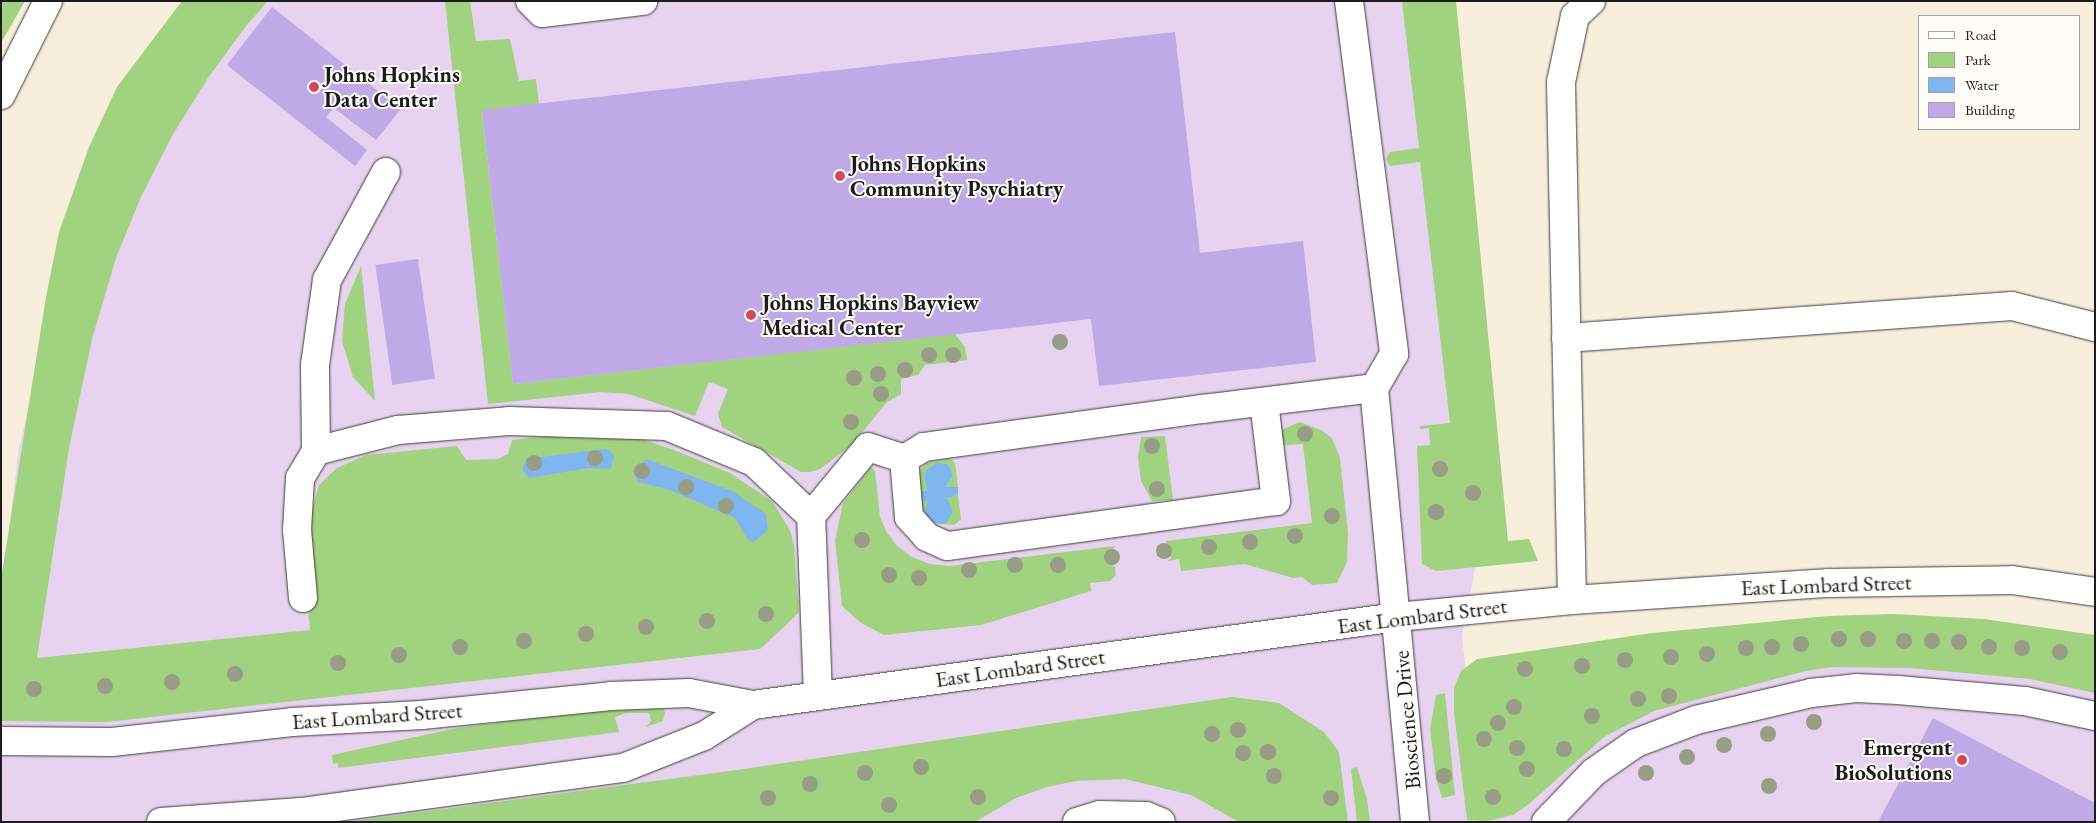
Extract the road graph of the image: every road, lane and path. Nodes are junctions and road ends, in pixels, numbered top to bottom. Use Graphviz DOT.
graph roads {
  1 [pos="48,1"];
  2 [pos="530,1"];
  3 [pos="643,1"];
  4 [pos="1349,1"];
  5 [pos="1591,1"];
  6 [pos="1,95"];
  7 [pos="386,172"];
  8 [pos="2095,327"];
  9 [pos="1566,338"];
  10 [pos="1374,388"];
  11 [pos="1264,402"];
  12 [pos="316,451"];
  13 [pos="904,459"];
  14 [pos="811,516"];
  15 [pos="2095,592"];
  16 [pos="304,598"];
  17 [pos="1572,600"];
  18 [pos="1398,617"];
  19 [pos="818,696"];
  20 [pos="753,705"];
  21 [pos="2095,716"];
  22 [pos="1,741"];
  23 [pos="1150,820"];
  24 [pos="160,822"];
  25 [pos="1076,822"];
  26 [pos="1415,822"];
  27 [pos="1546,822"];
  1 -- 6 [label="main road"];
  2 -- 3 [label="main road"];
  4 -- 10 [label="main road"];
  5 -- 9 [label="main road"];
  7 -- 12 [label="main road"];
  8 -- 9 [label="main road"];
  9 -- 17 [label="main road"];
  10 -- 11 [label="main road"];
  10 -- 18 [label="main road, Bioscience Drive"];
  11 -- 13 [label="main road"];
  11 -- 13 [label="main road"];
  12 -- 14 [label="main road"];
  12 -- 16 [label="main road"];
  13 -- 14 [label="main road"];
  14 -- 19 [label="main road"];
  15 -- 17 [label="main road, East Lombard Street"];
  17 -- 18 [label="main road, East Lombard Street"];
  18 -- 19 [label="main road, East Lombard Street"];
  18 -- 26 [label="main road, Bioscience Drive"];
  19 -- 20 [label="main road, East Lombard Street"];
  20 -- 22 [label="main road, East Lombard Street"];
  20 -- 24 [label="main road, East Lombard Street"];
  21 -- 27 [label="main road"];
  23 -- 25 [label="main road"];
}
